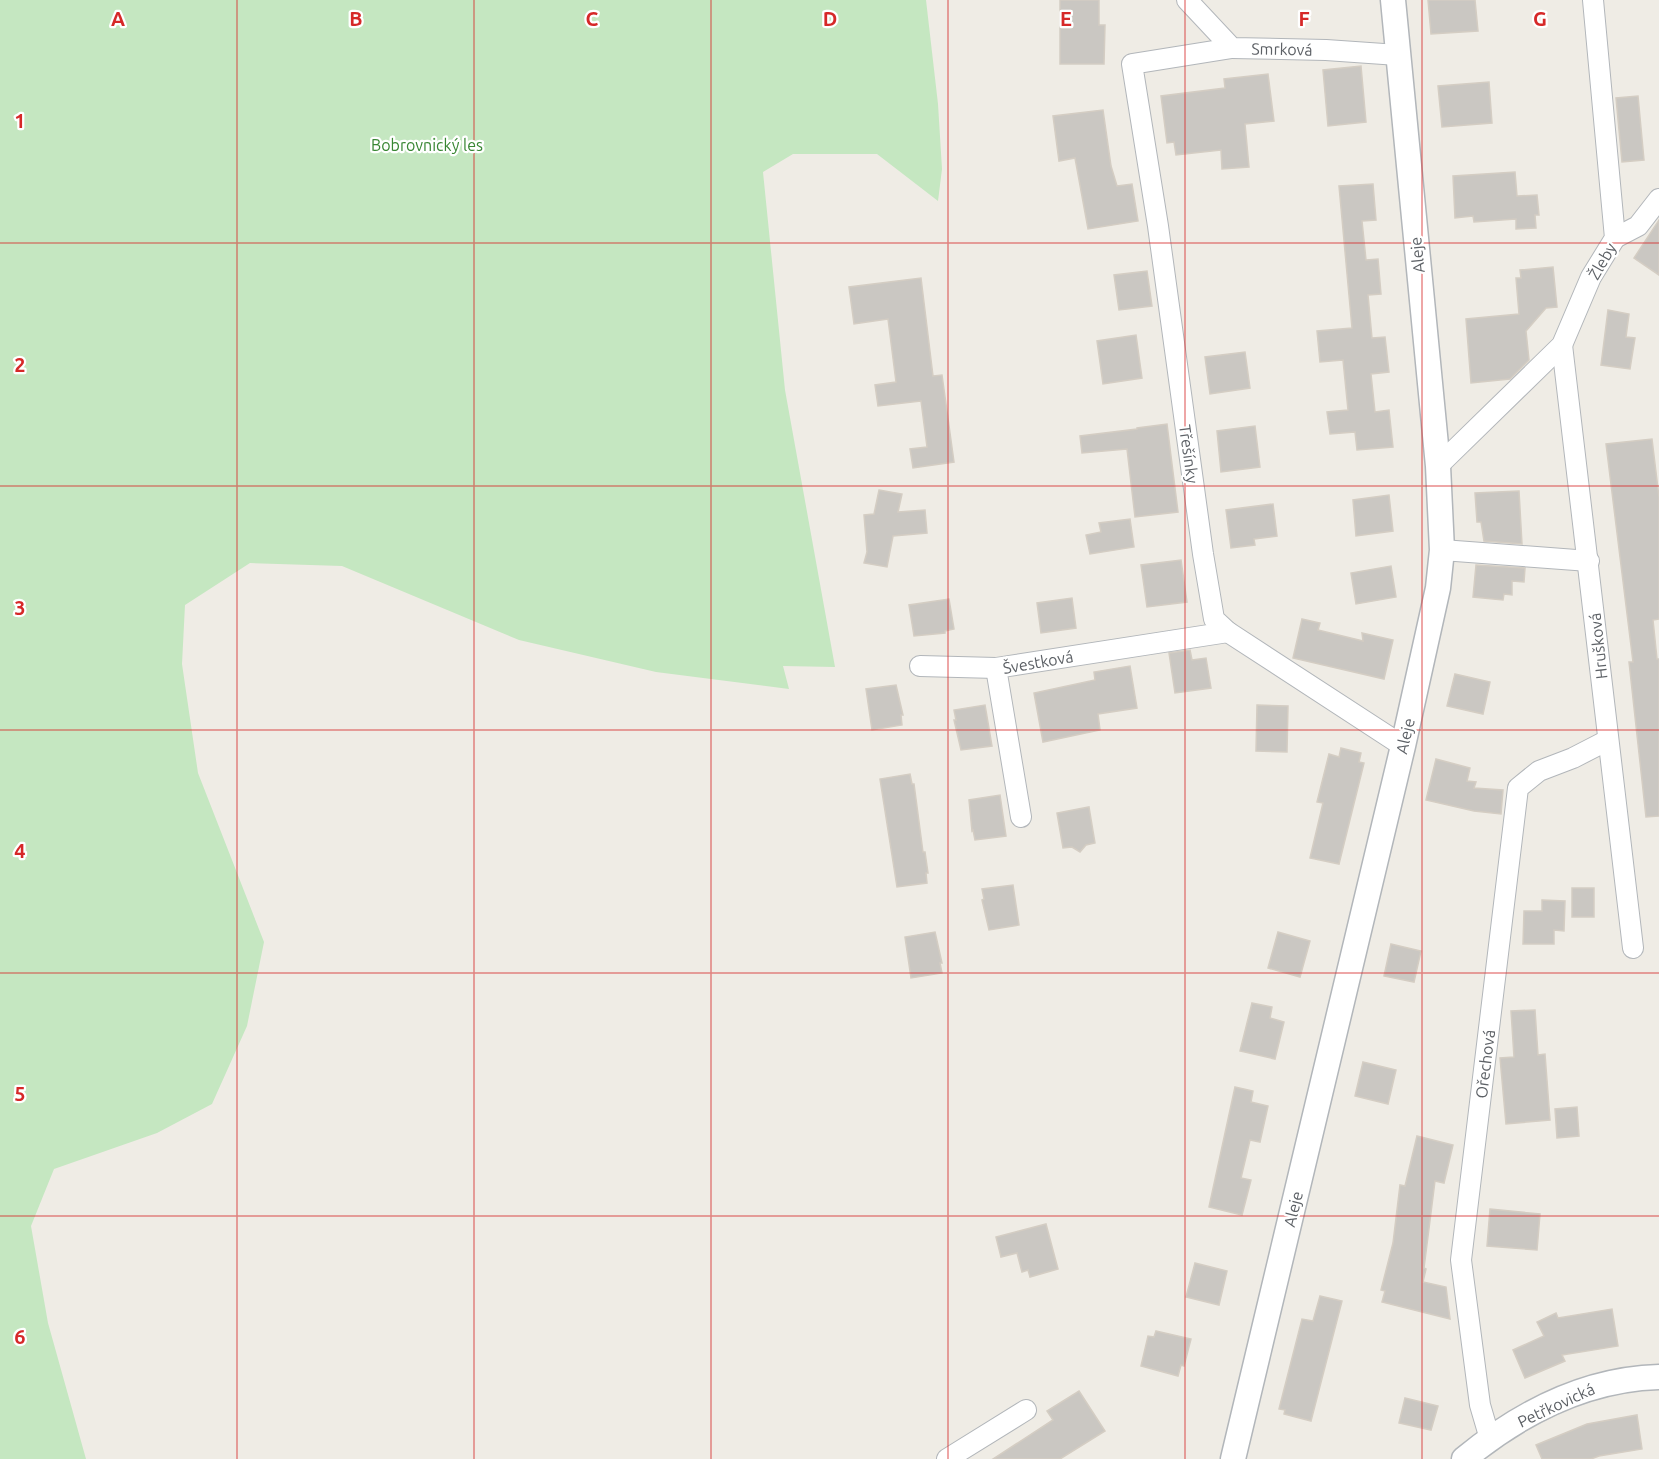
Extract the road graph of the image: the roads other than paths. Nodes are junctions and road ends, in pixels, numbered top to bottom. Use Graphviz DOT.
graph roads {
  1 [pos="1187,0"];
  2 [pos="1393,0"];
  3 [pos="1593,0"];
  4 [pos="1232,48"];
  5 [pos="1398,56"];
  6 [pos="1659,199"];
  7 [pos="1615,238"];
  8 [pos="1562,345"];
  9 [pos="1438,466"];
  10 [pos="1442,550"];
  11 [pos="1589,561"];
  12 [pos="1228,632"];
  13 [pos="920,666"];
  14 [pos="996,668"];
  15 [pos="1608,740"];
  16 [pos="1403,746"];
  17 [pos="1021,817"];
  18 [pos="1633,948"];
  19 [pos="1659,1377"];
  20 [pos="1026,1410"];
  21 [pos="1490,1439"];
  22 [pos="947,1459"];
  23 [pos="1233,1459"];
  24 [pos="1464,1459"];
  1 -- 4 [label="street, Smrková"];
  2 -- 5 [label="street, Aleje"];
  3 -- 7 [label="street, Žleby"];
  4 -- 5 [label="street, Smrková"];
  4 -- 12 [label="street, Třešínky"];
  5 -- 9 [label="street, Aleje"];
  6 -- 7 [label="street"];
  7 -- 8 [label="street, Žleby"];
  8 -- 9 [label="street, Žleby"];
  8 -- 11 [label="street, Hrušková"];
  9 -- 10 [label="street, Aleje"];
  10 -- 11 [label="street"];
  10 -- 16 [label="street, Aleje"];
  11 -- 15 [label="street, Hrušková"];
  12 -- 14 [label="street, Švestková"];
  12 -- 16 [label="street, Třešínky"];
  13 -- 14 [label="street"];
  14 -- 17 [label="street, Švestková"];
  15 -- 18 [label="street, Hrušková"];
  15 -- 21 [label="street, Ořechová"];
  16 -- 23 [label="street, Aleje"];
  19 -- 21 [label="street, Petřkovická"];
  20 -- 22 [label="street"];
  21 -- 24 [label="street, Petřkovická"];
}
